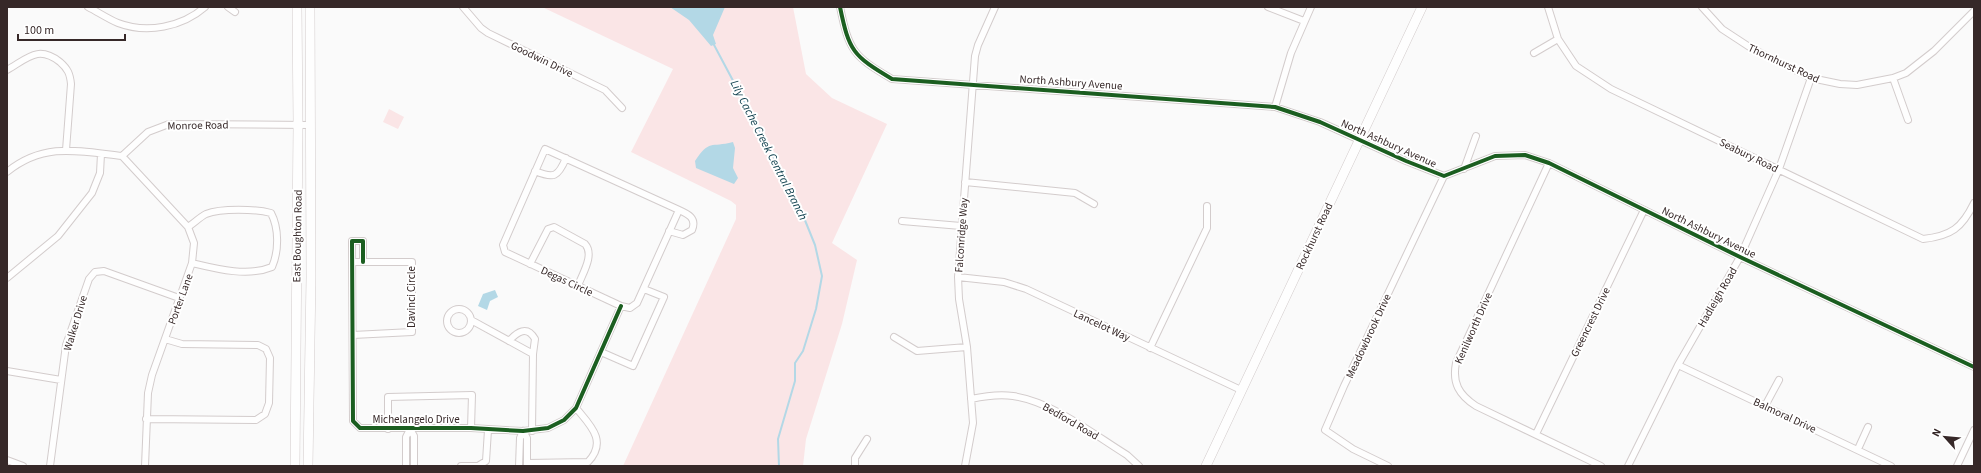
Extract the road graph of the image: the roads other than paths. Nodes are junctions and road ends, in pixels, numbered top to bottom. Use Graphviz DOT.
graph roads {
  1 [pos="88,7"];
  2 [pos="205,7"];
  3 [pos="228,7"];
  4 [pos="297,7"];
  5 [pos="310,7"];
  6 [pos="463,7"];
  7 [pos="840,7"];
  8 [pos="995,7"];
  9 [pos="1268,7"];
  10 [pos="1311,7"];
  11 [pos="1422,7"];
  12 [pos="1548,7"];
  13 [pos="1702,7"];
  14 [pos="1974,11"];
  15 [pos="235,12"];
  16 [pos="1304,22"];
  17 [pos="1558,40"];
  18 [pos="1534,52"];
  19 [pos="7,70"];
  20 [pos="1812,78"];
  21 [pos="1893,78"];
  22 [pos="973,84"];
  23 [pos="1275,107"];
  24 [pos="622,108"];
  25 [pos="1908,120"];
  26 [pos="298,125"];
  27 [pos="310,125"];
  28 [pos="1476,136"];
  29 [pos="1360,140"];
  30 [pos="66,150"];
  31 [pos="101,154"];
  32 [pos="122,156"];
  33 [pos="566,158"];
  34 [pos="1549,164"];
  35 [pos="1464,169"];
  36 [pos="1779,169"];
  37 [pos="535,171"];
  38 [pos="7,172"];
  39 [pos="1444,176"];
  40 [pos="966,182"];
  41 [pos="1974,203"];
  42 [pos="1094,204"];
  43 [pos="1207,206"];
  44 [pos="679,210"];
  45 [pos="1644,210"];
  46 [pos="902,221"];
  47 [pos="962,226"];
  48 [pos="188,227"];
  49 [pos="669,232"];
  50 [pos="1740,257"];
  51 [pos="353,262"];
  52 [pos="363,262"];
  53 [pos="192,263"];
  54 [pos="530,264"];
  55 [pos="958,277"];
  56 [pos="7,278"];
  57 [pos="578,286"];
  58 [pos="644,289"];
  59 [pos="179,298"];
  60 [pos="621,306"];
  61 [pos="471,320"];
  62 [pos="353,335"];
  63 [pos="894,337"];
  64 [pos="165,339"];
  65 [pos="509,341"];
  66 [pos="967,347"];
  67 [pos="1150,348"];
  68 [pos="601,352"];
  69 [pos="533,354"];
  70 [pos="1678,365"];
  71 [pos="1974,367"];
  72 [pos="7,371"];
  73 [pos="61,380"];
  74 [pos="1779,380"];
  75 [pos="1241,390"];
  76 [pos="971,399"];
  77 [pos="1765,406"];
  78 [pos="576,408"];
  79 [pos="146,419"];
  80 [pos="1868,427"];
  81 [pos="471,428"];
  82 [pos="388,429"];
  83 [pos="410,429"];
  84 [pos="488,430"];
  85 [pos="1974,430"];
  86 [pos="532,431"];
  87 [pos="523,432"];
  88 [pos="1536,434"];
  89 [pos="867,439"];
  90 [pos="1858,449"];
  91 [pos="7,460"];
  92 [pos="527,464"];
  93 [pos="561,464"];
  94 [pos="588,464"];
  95 [pos="23,466"];
  96 [pos="50,466"];
  97 [pos="145,466"];
  98 [pos="295,466"];
  99 [pos="308,466"];
  100 [pos="406,466"];
  101 [pos="414,466"];
  102 [pos="460,466"];
  103 [pos="520,466"];
  104 [pos="855,466"];
  105 [pos="965,466"];
  106 [pos="1139,466"];
  107 [pos="1206,466"];
  108 [pos="1388,466"];
  109 [pos="1601,466"];
  110 [pos="1628,466"];
  111 [pos="1891,466"];
  112 [pos="1957,466"];
  1 -- 2 [label="street"];
  3 -- 15 [label="street"];
  4 -- 26 [label="main road, East Boughton Road"];
  5 -- 27 [label="main road, East Boughton Road"];
  6 -- 24 [label="street, Goodwin Drive"];
  7 -- 22 [label="street, North Ashbury Avenue"];
  8 -- 22 [label="street, Falconridge Way"];
  9 -- 16 [label="street"];
  10 -- 16 [label="street"];
  11 -- 29 [label="main road, Rockhurst Road"];
  12 -- 17 [label="street, Seabury Road"];
  13 -- 20 [label="street, Thornhurst Road"];
  14 -- 21 [label="street, Thornhurst Road"];
  16 -- 23 [label="street"];
  17 -- 18 [label="street"];
  17 -- 36 [label="street, Seabury Road"];
  19 -- 30 [label="street"];
  20 -- 21 [label="street, Thornhurst Road"];
  20 -- 36 [label="street, Hadleigh Road"];
  21 -- 25 [label="street"];
  22 -- 23 [label="street, North Ashbury Avenue"];
  22 -- 40 [label="street, Falconridge Way"];
  23 -- 29 [label="street, North Ashbury Avenue"];
  26 -- 27 [label="street, Monroe Road"];
  26 -- 32 [label="street, Monroe Road"];
  26 -- 98 [label="main road, East Boughton Road"];
  27 -- 99 [label="main road, East Boughton Road"];
  28 -- 35 [label="street"];
  29 -- 39 [label="street, North Ashbury Avenue"];
  29 -- 75 [label="main road, Rockhurst Road"];
  30 -- 31 [label="street"];
  30 -- 38 [label="street"];
  31 -- 32 [label="street"];
  31 -- 56 [label="street"];
  32 -- 48 [label="street, Porter Lane"];
  33 -- 37 [label="street"];
  33 -- 37 [label="street, Degas Circle"];
  33 -- 44 [label="street, Degas Circle"];
  34 -- 35 [label="street, North Ashbury Avenue"];
  34 -- 45 [label="street, North Ashbury Avenue"];
  34 -- 88 [label="street, Kenilworth Drive"];
  35 -- 39 [label="street, North Ashbury Avenue"];
  36 -- 41 [label="street, Seabury Road"];
  36 -- 50 [label="street, Hadleigh Road"];
  37 -- 54 [label="street, Degas Circle"];
  39 -- 108 [label="street, Meadowbrook Drive"];
  40 -- 42 [label="street"];
  40 -- 47 [label="street, Falconridge Way"];
  43 -- 67 [label="street"];
  44 -- 49 [label="street"];
  44 -- 49 [label="street, Degas Circle"];
  45 -- 50 [label="street, North Ashbury Avenue"];
  45 -- 88 [label="street, Greencrest Drive"];
  46 -- 47 [label="street"];
  47 -- 55 [label="street, Falconridge Way"];
  48 -- 53 [label="street, Porter Lane"];
  48 -- 53 [label="street"];
  49 -- 58 [label="street"];
  50 -- 70 [label="street, Hadleigh Road"];
  50 -- 71 [label="street, North Ashbury Avenue"];
  51 -- 52 [label="street, Davinci Circle"];
  51 -- 52 [label="street, Michelangelo Drive"];
  51 -- 62 [label="street, Michelangelo Drive"];
  52 -- 62 [label="street, Davinci Circle"];
  53 -- 59 [label="street, Porter Lane"];
  54 -- 57 [label="street, Degas Circle"];
  54 -- 57 [label="street"];
  55 -- 66 [label="street, Falconridge Way"];
  55 -- 67 [label="street, Lancelot Way"];
  57 -- 60 [label="street, Degas Circle"];
  58 -- 60 [label="street"];
  58 -- 68 [label="street"];
  59 -- 64 [label="street, Porter Lane"];
  59 -- 73 [label="street, Walker Drive"];
  60 -- 68 [label="street, Michelangelo Drive"];
  61 -- 61 [label="street"];
  61 -- 65 [label="street"];
  62 -- 82 [label="street, Michelangelo Drive"];
  63 -- 66 [label="street"];
  64 -- 79 [label="street, Porter Lane"];
  64 -- 79 [label="street"];
  65 -- 69 [label="street"];
  65 -- 69 [label="street"];
  66 -- 76 [label="street, Falconridge Way"];
  67 -- 75 [label="street, Lancelot Way"];
  68 -- 78 [label="street, Michelangelo Drive"];
  69 -- 86 [label="street"];
  70 -- 77 [label="street, Balmoral Drive"];
  70 -- 110 [label="street, Hadleigh Road"];
  72 -- 73 [label="street"];
  73 -- 96 [label="street, Walker Drive"];
  74 -- 77 [label="street"];
  75 -- 107 [label="main road, Rockhurst Road"];
  76 -- 105 [label="street, Falconridge Way"];
  76 -- 106 [label="street, Bedford Road"];
  77 -- 90 [label="street, Balmoral Drive"];
  78 -- 86 [label="street, Michelangelo Drive"];
  78 -- 94 [label="street"];
  79 -- 97 [label="street, Porter Lane"];
  80 -- 90 [label="street"];
  81 -- 82 [label="street"];
  81 -- 83 [label="street, Michelangelo Drive"];
  81 -- 84 [label="street, Michelangelo Drive"];
  82 -- 83 [label="street, Michelangelo Drive"];
  83 -- 100 [label="street"];
  83 -- 101 [label="street"];
  84 -- 87 [label="street, Michelangelo Drive"];
  84 -- 102 [label="street"];
  85 -- 112 [label="street"];
  86 -- 87 [label="street, Michelangelo Drive"];
  87 -- 92 [label="street"];
  87 -- 103 [label="street"];
  88 -- 109 [label="street, Kenilworth Drive"];
  89 -- 104 [label="street"];
  90 -- 111 [label="street, Balmoral Drive"];
  91 -- 95 [label="street"];
  92 -- 93 [label="street"];
  93 -- 94 [label="street"];
}
